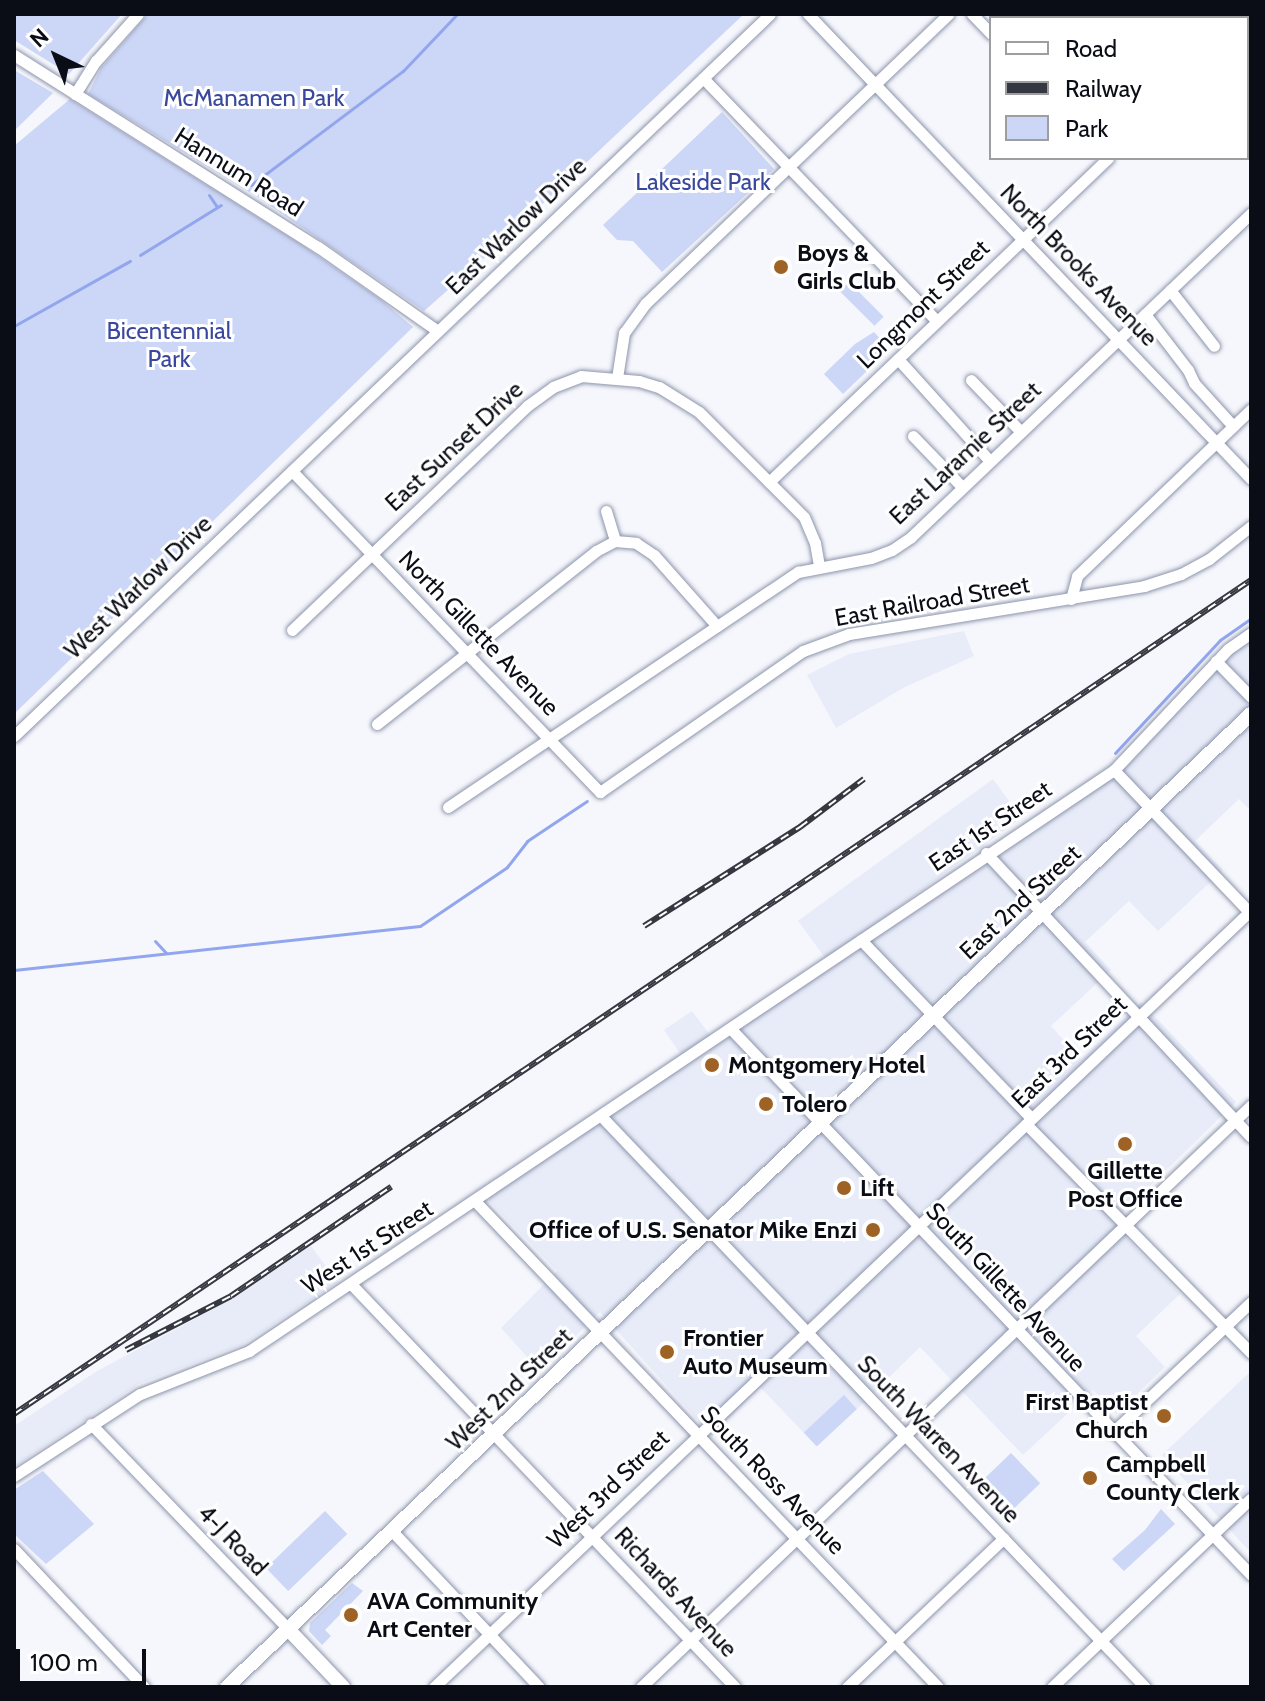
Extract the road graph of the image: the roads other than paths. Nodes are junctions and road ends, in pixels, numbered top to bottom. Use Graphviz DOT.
graph roads {
  1 [pos="138,14"];
  2 [pos="770,14"];
  3 [pos="808,14"];
  4 [pos="948,14"];
  5 [pos="972,14"];
  6 [pos="989,32"];
  7 [pos="14,55"];
  8 [pos="703,78"];
  9 [pos="875,84"];
  10 [pos="75,94"];
  11 [pos="1106,160"];
  12 [pos="789,166"];
  13 [pos="1251,213"];
  14 [pos="1023,239"];
  15 [pos="1170,290"];
  16 [pos="1145,314"];
  17 [pos="937,321"];
  18 [pos="438,331"];
  19 [pos="1118,339"];
  20 [pos="1214,346"];
  21 [pos="898,359"];
  22 [pos="617,378"];
  23 [pos="971,380"];
  24 [pos="1251,409"];
  25 [pos="1233,426"];
  26 [pos="1021,432"];
  27 [pos="913,436"];
  28 [pos="1217,441"];
  29 [pos="990,461"];
  30 [pos="292,471"];
  31 [pos="1251,479"];
  32 [pos="769,482"];
  33 [pos="962,487"];
  34 [pos="606,511"];
  35 [pos="1251,526"];
  36 [pos="615,541"];
  37 [pos="372,553"];
  38 [pos="819,566"];
  39 [pos="1071,599"];
  40 [pos="717,626"];
  41 [pos="292,630"];
  42 [pos="1251,633"];
  43 [pos="467,652"];
  44 [pos="1216,661"];
  45 [pos="1251,697"];
  46 [pos="1251,714"];
  47 [pos="377,724"];
  48 [pos="14,736"];
  49 [pos="549,739"];
  50 [pos="1114,770"];
  51 [pos="600,792"];
  52 [pos="448,807"];
  53 [pos="1150,808"];
  54 [pos="986,853"];
  55 [pos="1042,912"];
  56 [pos="1250,912"];
  57 [pos="861,940"];
  58 [pos="932,1016"];
  59 [pos="1139,1016"];
  60 [pos="730,1028"];
  61 [pos="1251,1105"];
  62 [pos="601,1116"];
  63 [pos="1236,1120"];
  64 [pos="1028,1121"];
  65 [pos="820,1122"];
  66 [pos="1251,1137"];
  67 [pos="475,1201"];
  68 [pos="1125,1225"];
  69 [pos="918,1226"];
  70 [pos="709,1229"];
  71 [pos="352,1285"];
  72 [pos="1251,1302"];
  73 [pos="1225,1327"];
  74 [pos="1017,1329"];
  75 [pos="805,1331"];
  76 [pos="600,1332"];
  77 [pos="1251,1353"];
  78 [pos="91,1424"];
  79 [pos="1113,1432"];
  80 [pos="697,1433"];
  81 [pos="495,1434"];
  82 [pos="905,1435"];
  83 [pos="14,1476"];
  84 [pos="1251,1498"];
  85 [pos="392,1531"];
  86 [pos="1213,1534"];
  87 [pos="593,1535"];
  88 [pos="797,1538"];
  89 [pos="1004,1538"];
  90 [pos="14,1549"];
  91 [pos="1251,1575"];
  92 [pos="288,1629"];
  93 [pos="489,1634"];
  94 [pos="691,1639"];
  95 [pos="1102,1640"];
  96 [pos="895,1641"];
  97 [pos="144,1687"];
  98 [pos="227,1687"];
  99 [pos="343,1687"];
  100 [pos="434,1687"];
  101 [pos="539,1687"];
  102 [pos="641,1687"];
  103 [pos="735,1687"];
  104 [pos="847,1687"];
  105 [pos="938,1687"];
  106 [pos="1052,1687"];
  107 [pos="1145,1687"];
  1 -- 10 [label="street"];
  2 -- 8 [label="street, East Warlow Drive"];
  3 -- 9 [label="street, North Brooks Avenue"];
  4 -- 9 [label="street"];
  5 -- 6 [label="street"];
  7 -- 10 [label="street, Hannum Road"];
  8 -- 12 [label="street"];
  8 -- 18 [label="street, East Warlow Drive"];
  9 -- 12 [label="street"];
  9 -- 14 [label="street, North Brooks Avenue"];
  10 -- 18 [label="street, Hannum Road"];
  11 -- 14 [label="street, Longmont Street"];
  12 -- 17 [label="street"];
  12 -- 22 [label="street"];
  13 -- 15 [label="street, East Laramie Street"];
  14 -- 17 [label="street, Longmont Street"];
  14 -- 19 [label="street, North Brooks Avenue"];
  15 -- 16 [label="street, East Laramie Street"];
  15 -- 20 [label="street"];
  16 -- 19 [label="street, East Laramie Street"];
  16 -- 25 [label="street"];
  17 -- 21 [label="street, Longmont Street"];
  18 -- 30 [label="street, East Warlow Drive"];
  19 -- 26 [label="street, East Laramie Street"];
  19 -- 28 [label="street, North Brooks Avenue"];
  21 -- 29 [label="street"];
  21 -- 32 [label="street, Longmont Street"];
  22 -- 32 [label="street, East Sunset Drive"];
  22 -- 37 [label="street, East Sunset Drive"];
  23 -- 26 [label="street"];
  24 -- 25 [label="street"];
  25 -- 28 [label="street"];
  26 -- 29 [label="street, East Laramie Street"];
  27 -- 33 [label="street"];
  28 -- 31 [label="street, North Brooks Avenue"];
  28 -- 39 [label="street"];
  29 -- 33 [label="street, East Laramie Street"];
  30 -- 37 [label="street, North Gillette Avenue"];
  30 -- 48 [label="street, West Warlow Drive"];
  32 -- 38 [label="street, East Sunset Drive"];
  33 -- 38 [label="street, East Laramie Street"];
  34 -- 36 [label="street"];
  35 -- 39 [label="street, East Railroad Street"];
  36 -- 40 [label="street"];
  36 -- 43 [label="street"];
  37 -- 41 [label="street, East Sunset Drive"];
  37 -- 43 [label="street, North Gillette Avenue"];
  38 -- 40 [label="street, East Laramie Street"];
  39 -- 51 [label="street, East Railroad Street"];
  40 -- 49 [label="street, East Laramie Street"];
  42 -- 44 [label="street, East 1st Street"];
  43 -- 47 [label="street"];
  43 -- 49 [label="street, North Gillette Avenue"];
  44 -- 45 [label="street"];
  44 -- 50 [label="street, East 1st Street"];
  46 -- 53 [label="main road, East 2nd Street"];
  49 -- 51 [label="street, North Gillette Avenue"];
  49 -- 52 [label="street, East Laramie Street"];
  50 -- 53 [label="street"];
  50 -- 54 [label="street, East 1st Street"];
  53 -- 55 [label="main road, East 2nd Street"];
  53 -- 56 [label="street"];
  54 -- 55 [label="street"];
  54 -- 57 [label="street, East 1st Street"];
  55 -- 58 [label="main road, East 2nd Street"];
  55 -- 59 [label="street"];
  56 -- 59 [label="street, East 3rd Street"];
  57 -- 58 [label="street"];
  57 -- 60 [label="street, East 1st Street"];
  58 -- 64 [label="street"];
  58 -- 65 [label="main road, East 2nd Street"];
  59 -- 63 [label="street"];
  59 -- 64 [label="street, East 3rd Street"];
  60 -- 62 [label="street, West 1st Street"];
  60 -- 65 [label="street, South Gillette Avenue"];
  61 -- 63 [label="street"];
  62 -- 67 [label="street, West 1st Street"];
  62 -- 70 [label="street, South Warren Avenue"];
  63 -- 66 [label="street"];
  63 -- 68 [label="street"];
  64 -- 68 [label="street"];
  64 -- 69 [label="street, East 3rd Street"];
  65 -- 69 [label="street, South Gillette Avenue"];
  65 -- 70 [label="main road, West 2nd Street"];
  67 -- 71 [label="street, West 1st Street"];
  67 -- 76 [label="street, South Ross Avenue"];
  68 -- 73 [label="street"];
  68 -- 74 [label="street"];
  69 -- 74 [label="street, South Gillette Avenue"];
  69 -- 75 [label="street, West 3rd Street"];
  70 -- 75 [label="street, South Warren Avenue"];
  70 -- 76 [label="main road, West 2nd Street"];
  71 -- 78 [label="street, West 1st Street"];
  71 -- 81 [label="street, Richards Avenue"];
  72 -- 73 [label="street"];
  73 -- 77 [label="street"];
  73 -- 79 [label="street"];
  74 -- 79 [label="street, South Gillette Avenue"];
  74 -- 82 [label="street"];
  75 -- 80 [label="street, West 3rd Street"];
  75 -- 82 [label="street, South Warren Avenue"];
  76 -- 80 [label="street, South Ross Avenue"];
  76 -- 81 [label="main road, West 2nd Street"];
  78 -- 83 [label="street, West 1st Street"];
  78 -- 92 [label="street, 4-J Road"];
  79 -- 86 [label="street, South Gillette Avenue"];
  80 -- 87 [label="street, West 3rd Street"];
  80 -- 88 [label="street, South Ross Avenue"];
  81 -- 85 [label="main road, West 2nd Street"];
  81 -- 87 [label="street, Richards Avenue"];
  82 -- 88 [label="street"];
  82 -- 89 [label="street, South Warren Avenue"];
  84 -- 86 [label="street"];
  85 -- 92 [label="main road, West 2nd Street"];
  85 -- 93 [label="street"];
  86 -- 91 [label="street, South Gillette Avenue"];
  86 -- 95 [label="street"];
  87 -- 93 [label="street, West 3rd Street"];
  87 -- 94 [label="street, Richards Avenue"];
  88 -- 94 [label="street"];
  88 -- 96 [label="street, South Ross Avenue"];
  89 -- 95 [label="street, South Warren Avenue"];
  89 -- 96 [label="street"];
  90 -- 97 [label="street"];
  92 -- 98 [label="main road, West 2nd Street"];
  92 -- 99 [label="main road, 4-J Road"];
  93 -- 100 [label="street, West 3rd Street"];
  93 -- 101 [label="street"];
  94 -- 102 [label="street"];
  94 -- 103 [label="street, Richards Avenue"];
  95 -- 106 [label="street"];
  95 -- 107 [label="street, South Warren Avenue"];
  96 -- 104 [label="street"];
  96 -- 105 [label="street, South Ross Avenue"];
}
